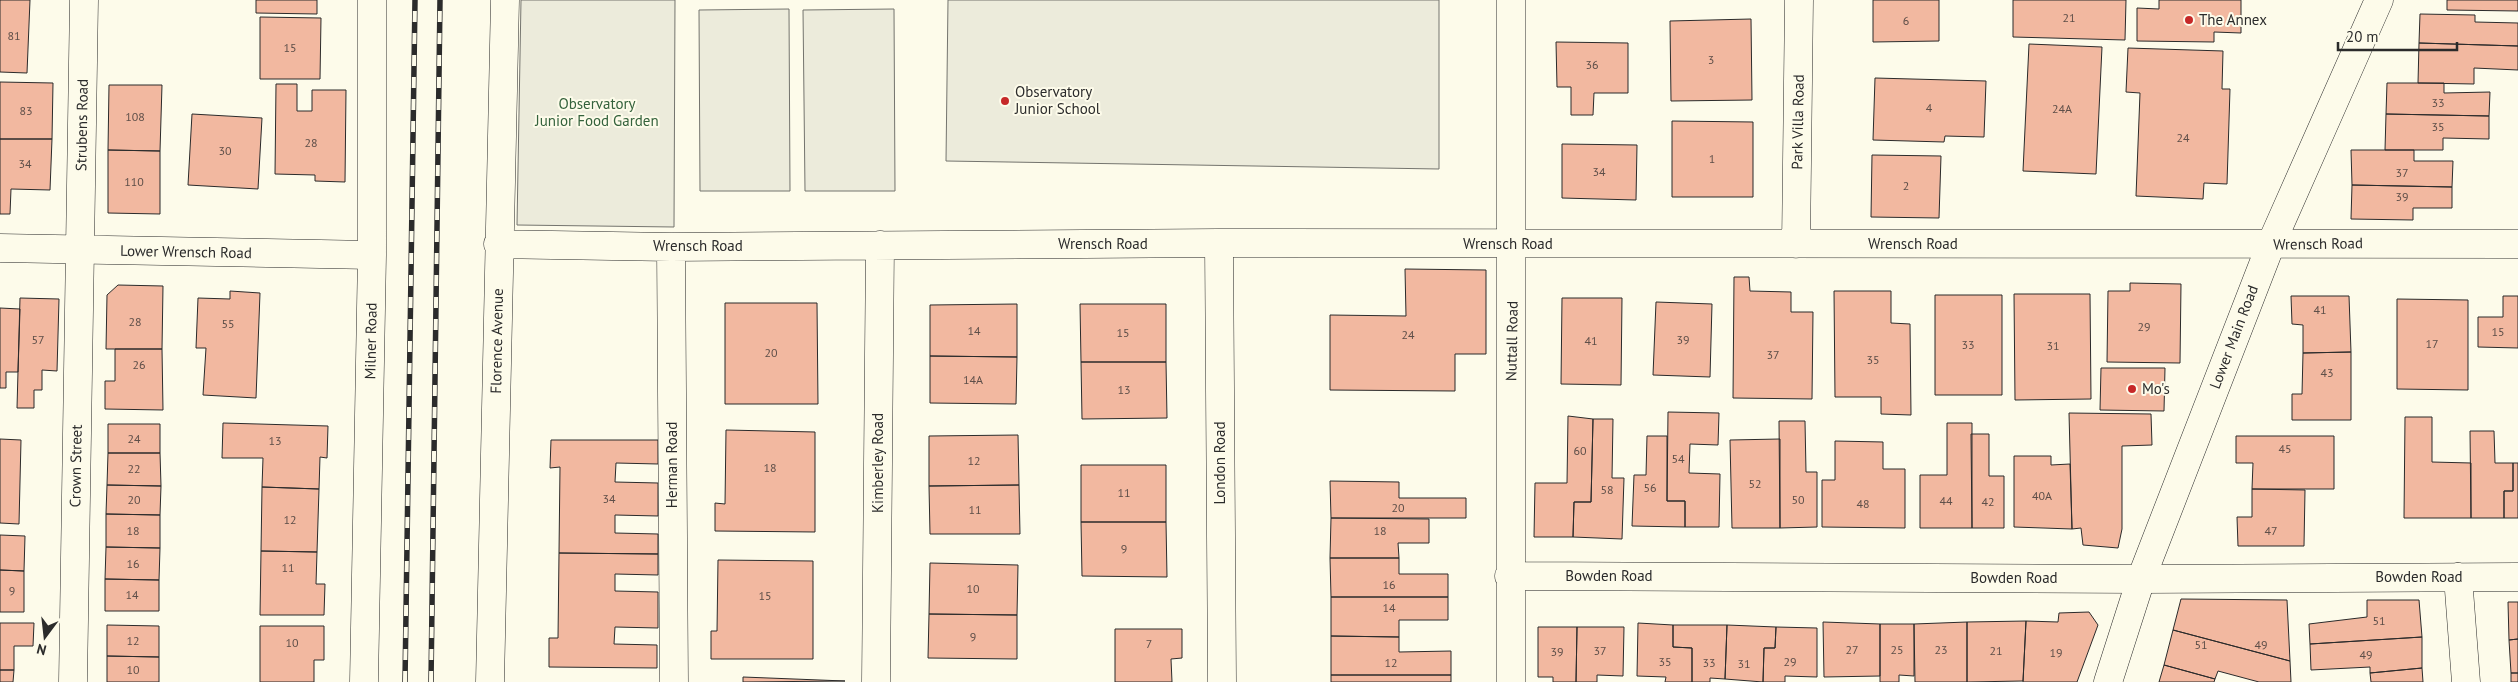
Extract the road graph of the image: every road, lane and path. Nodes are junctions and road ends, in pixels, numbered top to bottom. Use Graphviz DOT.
graph roads {
  1 [pos="84,0"];
  2 [pos="372,0"];
  3 [pos="504,0"];
  4 [pos="1511,0"];
  5 [pos="1799,0"];
  6 [pos="2379,0"];
  7 [pos="1219,243"];
  8 [pos="498,244"];
  9 [pos="1513,244"];
  10 [pos="1796,244"];
  11 [pos="2270,244"];
  12 [pos="2518,244"];
  13 [pos="880,245"];
  14 [pos="671,247"];
  15 [pos="0,248"];
  16 [pos="80,250"];
  17 [pos="372,255"];
  18 [pos="1509,576"];
  19 [pos="2458,577"];
  20 [pos="2518,577"];
  21 [pos="2141,579"];
  22 [pos="73,682"];
  23 [pos="364,682"];
  24 [pos="490,682"];
  25 [pos="674,682"];
  26 [pos="876,682"];
  27 [pos="1222,682"];
  28 [pos="1511,682"];
  29 [pos="2108,682"];
  30 [pos="2466,682"];
  1 -- 16 [label="street, Strubens Road"];
  2 -- 17 [label="street, Milner Road"];
  3 -- 8 [label="street, Florence Avenue"];
  4 -- 9 [label="street, Nuttall Road"];
  5 -- 10 [label="street, Park Villa Road"];
  6 -- 11 [label="street, Lower Main Road"];
  7 -- 9 [label="street, Wrensch Road"];
  7 -- 13 [label="street, Wrensch Road"];
  7 -- 27 [label="street, London Road"];
  8 -- 14 [label="street, Wrensch Road"];
  8 -- 24 [label="street, Florence Avenue"];
  9 -- 10 [label="street, Wrensch Road"];
  9 -- 18 [label="street, Nuttall Road"];
  10 -- 11 [label="street, Wrensch Road"];
  11 -- 12 [label="street, Wrensch Road"];
  11 -- 21 [label="street, Lower Main Road"];
  13 -- 14 [label="street, Wrensch Road"];
  13 -- 26 [label="street, Kimberley Road"];
  14 -- 25 [label="street, Herman Road"];
  15 -- 16 [label="street, Lower Wrensch Road"];
  16 -- 17 [label="street, Lower Wrensch Road"];
  16 -- 22 [label="street, Crown Street"];
  17 -- 23 [label="street, Milner Road"];
  18 -- 21 [label="street, Bowden Road"];
  18 -- 28 [label="street, Nuttall Road"];
  19 -- 20 [label="street, Bowden Road"];
  19 -- 21 [label="street, Bowden Road"];
  19 -- 30 [label="street"];
  21 -- 29 [label="street, Lower Main Road"];
}
